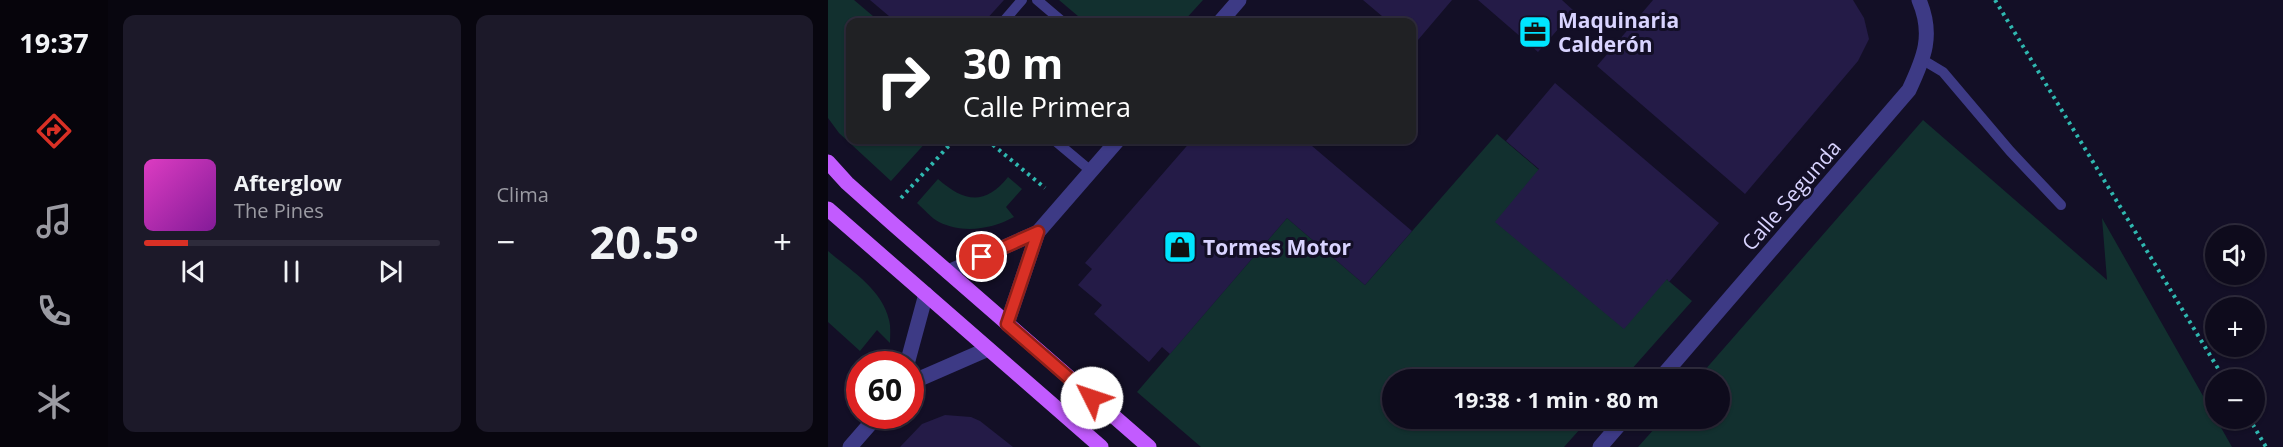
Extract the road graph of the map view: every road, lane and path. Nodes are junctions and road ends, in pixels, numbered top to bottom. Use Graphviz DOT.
graph roads {
  1 [pos="1022,0"];
  2 [pos="1037,0"];
  3 [pos="1239,0"];
  4 [pos="1919,0"];
  5 [pos="1995,0"];
  6 [pos="1006,18"];
  7 [pos="1058,18"];
  8 [pos="1223,18"];
  9 [pos="1923,60"];
  10 [pos="950,144"];
  11 [pos="992,144"];
  12 [pos="1059,144"];
  13 [pos="1115,144"];
  14 [pos="828,162"];
  15 [pos="1091,171"];
  16 [pos="1045,188"];
  17 [pos="900,198"];
  18 [pos="2061,205"];
  19 [pos="828,209"];
  20 [pos="1038,232"];
  21 [pos="948,272"];
  22 [pos="926,294"];
  23 [pos="1007,324"];
  24 [pos="988,349"];
  25 [pos="911,351"];
  26 [pos="1668,369"];
  27 [pos="2218,369"];
  28 [pos="924,377"];
  29 [pos="866,429"];
  30 [pos="1616,429"];
  31 [pos="2255,429"];
  32 [pos="850,447"];
  33 [pos="1101,447"];
  34 [pos="1149,447"];
  35 [pos="1600,447"];
  36 [pos="2266,447"];
  1 -- 6 [label="lane"];
  2 -- 7 [label="lane"];
  3 -- 8 [label="street"];
  4 -- 9 [label="street, Calle Segunda"];
  5 -- 27 [label="path"];
  9 -- 18 [label="lane"];
  9 -- 26 [label="street, Calle Segunda"];
  10 -- 17 [label="path"];
  11 -- 16 [label="path"];
  12 -- 15 [label="lane"];
  13 -- 15 [label="street"];
  14 -- 21 [label="main road"];
  15 -- 20 [label="street"];
  19 -- 22 [label="main road"];
  20 -- 21 [label="street"];
  20 -- 23 [label="street"];
  21 -- 23 [label="main road"];
  22 -- 24 [label="main road"];
  22 -- 25 [label="street"];
  23 -- 34 [label="main road"];
  24 -- 28 [label="street"];
  24 -- 33 [label="main road"];
  29 -- 32 [label="street"];
  30 -- 35 [label="street"];
  31 -- 36 [label="path"];
}
